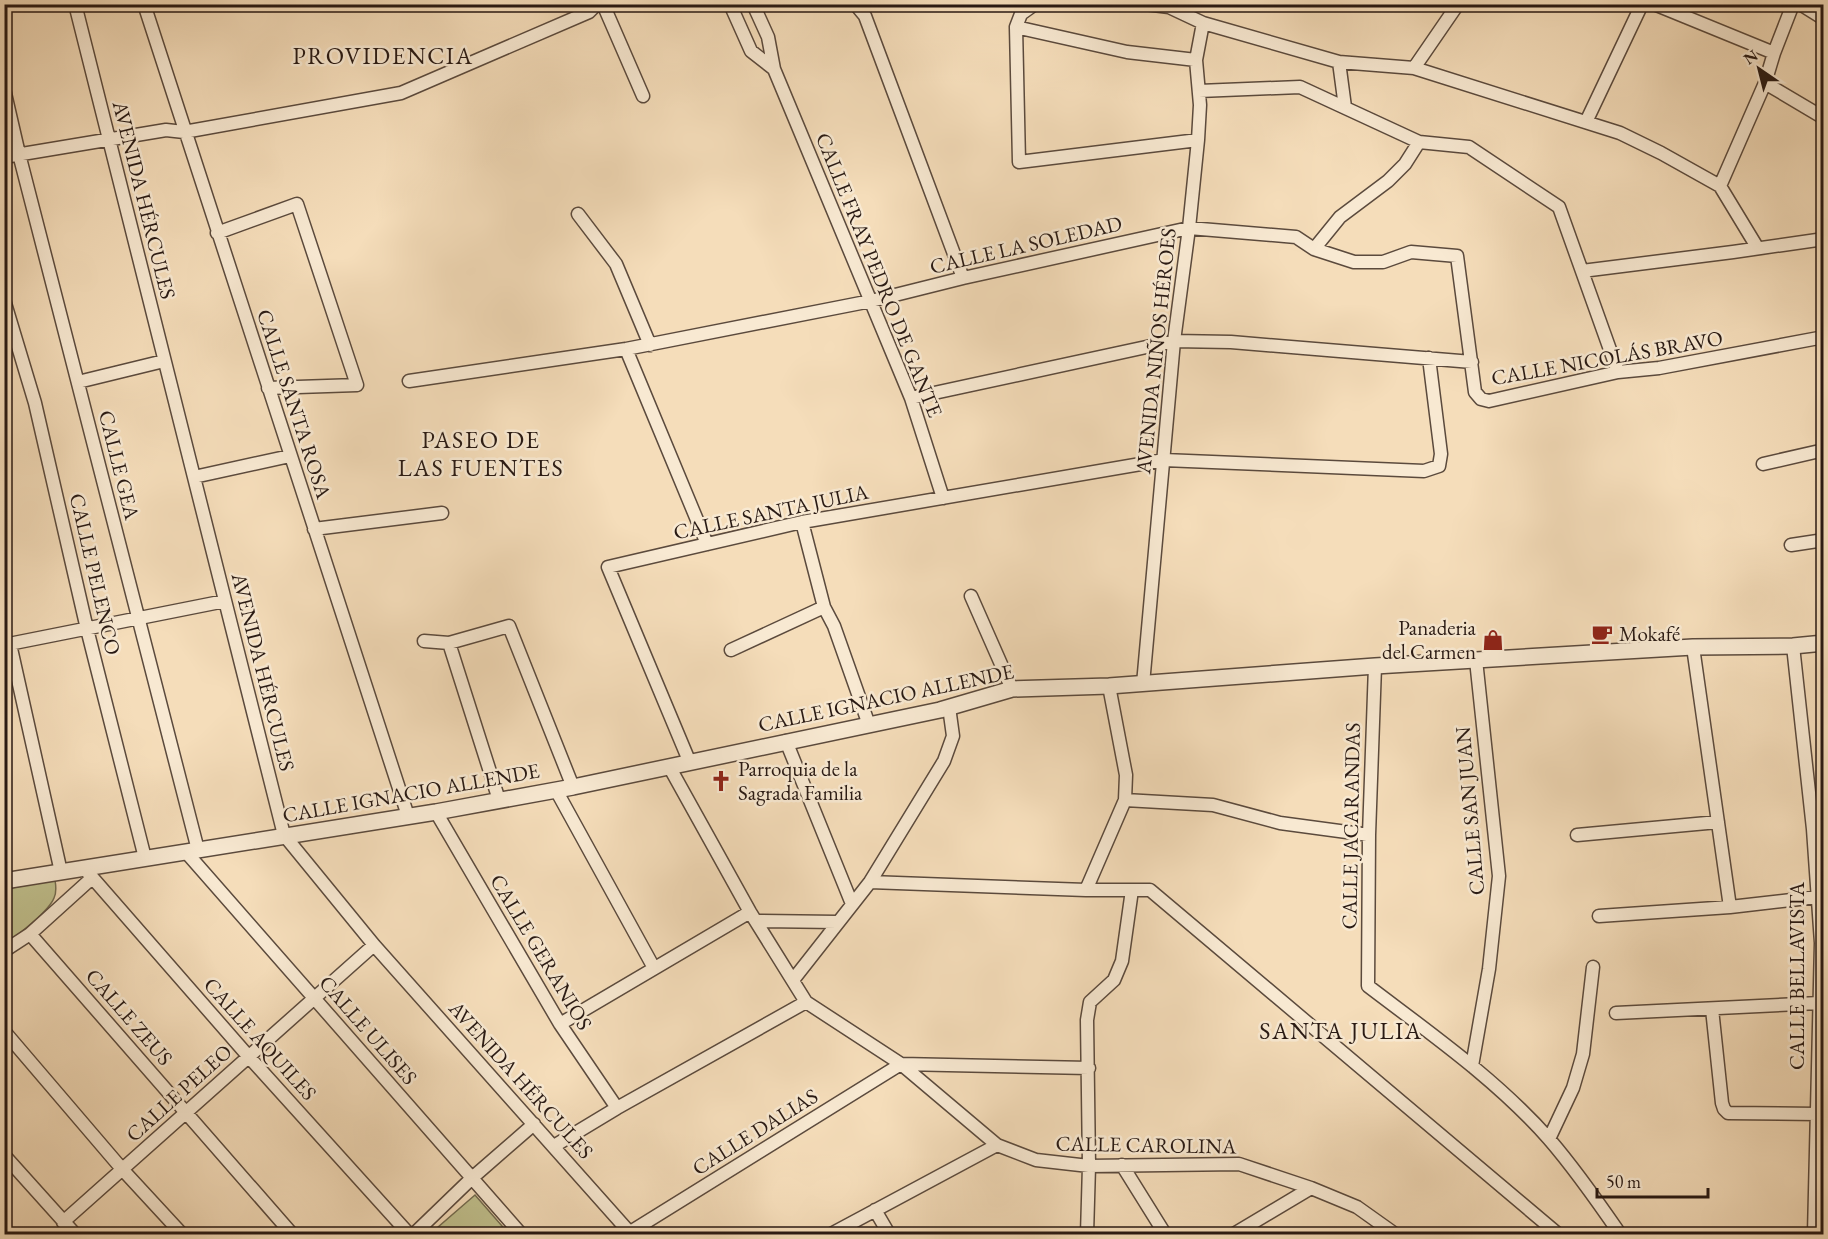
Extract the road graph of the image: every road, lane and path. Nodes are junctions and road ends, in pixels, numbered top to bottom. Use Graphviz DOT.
graph roads {
  1 [pos="75,4"];
  2 [pos="144,4"];
  3 [pos="597,4"];
  4 [pos="603,4"];
  5 [pos="730,4"];
  6 [pos="753,4"];
  7 [pos="855,4"];
  8 [pos="1035,4"];
  9 [pos="1145,4"];
  10 [pos="1458,4"];
  11 [pos="1642,4"];
  12 [pos="1654,4"];
  13 [pos="1793,4"];
  14 [pos="1800,4"];
  15 [pos="1169,6"];
  16 [pos="1824,19"];
  17 [pos="1203,23"];
  18 [pos="1016,27"];
  19 [pos="1774,53"];
  20 [pos="1196,60"];
  21 [pos="1340,62"];
  22 [pos="1414,68"];
  23 [pos="774,69"];
  24 [pos="1764,84"];
  25 [pos="4,89"];
  26 [pos="1199,91"];
  27 [pos="643,96"];
  28 [pos="1345,107"];
  29 [pos="1824,118"];
  30 [pos="1586,122"];
  31 [pos="184,132"];
  32 [pos="109,140"];
  33 [pos="1198,140"];
  34 [pos="1419,142"];
  35 [pos="19,154"];
  36 [pos="4,157"];
  37 [pos="1720,186"];
  38 [pos="578,214"];
  39 [pos="1189,228"];
  40 [pos="217,233"];
  41 [pos="1824,238"];
  42 [pos="1757,248"];
  43 [pos="1314,249"];
  44 [pos="1582,271"];
  45 [pos="963,278"];
  46 [pos="4,300"];
  47 [pos="871,302"];
  48 [pos="1824,338"];
  49 [pos="1174,341"];
  50 [pos="650,345"];
  51 [pos="626,349"];
  52 [pos="1429,358"];
  53 [pos="164,361"];
  54 [pos="1472,362"];
  55 [pos="1618,372"];
  56 [pos="409,381"];
  57 [pos="78,382"];
  58 [pos="268,388"];
  59 [pos="911,398"];
  60 [pos="1824,450"];
  61 [pos="290,456"];
  62 [pos="1164,460"];
  63 [pos="1763,464"];
  64 [pos="194,477"];
  65 [pos="943,498"];
  66 [pos="442,513"];
  67 [pos="802,522"];
  68 [pos="314,529"];
  69 [pos="1824,540"];
  70 [pos="707,544"];
  71 [pos="1791,545"];
  72 [pos="971,596"];
  73 [pos="225,601"];
  74 [pos="824,607"];
  75 [pos="139,619"];
  76 [pos="87,628"];
  77 [pos="424,641"];
  78 [pos="449,643"];
  79 [pos="1824,643"];
  80 [pos="7,644"];
  81 [pos="1793,646"];
  82 [pos="1693,647"];
  83 [pos="731,650"];
  84 [pos="1476,660"];
  85 [pos="1375,666"];
  86 [pos="1143,684"];
  87 [pos="1109,686"];
  88 [pos="1012,689"];
  89 [pos="950,707"];
  90 [pos="869,725"];
  91 [pos="786,741"];
  92 [pos="690,764"];
  93 [pos="670,768"];
  94 [pos="573,787"];
  95 [pos="556,790"];
  96 [pos="499,800"];
  97 [pos="1125,800"];
  98 [pos="436,812"];
  99 [pos="408,816"];
  100 [pos="1718,822"];
  101 [pos="284,835"];
  102 [pos="1369,835"];
  103 [pos="1577,835"];
  104 [pos="192,851"];
  105 [pos="145,858"];
  106 [pos="61,872"];
  107 [pos="88,873"];
  108 [pos="4,881"];
  109 [pos="870,882"];
  110 [pos="1086,890"];
  111 [pos="1132,890"];
  112 [pos="1817,897"];
  113 [pos="852,904"];
  114 [pos="1730,907"];
  115 [pos="753,916"];
  116 [pos="1599,916"];
  117 [pos="837,922"];
  118 [pos="30,934"];
  119 [pos="374,945"];
  120 [pos="4,951"];
  121 [pos="1822,958"];
  122 [pos="1593,967"];
  123 [pos="654,968"];
  124 [pos="793,980"];
  125 [pos="314,998"];
  126 [pos="806,1002"];
  127 [pos="1819,1004"];
  128 [pos="1712,1008"];
  129 [pos="1616,1013"];
  130 [pos="560,1024"];
  131 [pos="4,1031"];
  132 [pos="249,1057"];
  133 [pos="901,1065"];
  134 [pos="1472,1066"];
  135 [pos="1089,1068"];
  136 [pos="617,1108"];
  137 [pos="187,1112"];
  138 [pos="1817,1114"];
  139 [pos="534,1124"];
  140 [pos="1549,1139"];
  141 [pos="997,1145"];
  142 [pos="554,1146"];
  143 [pos="4,1155"];
  144 [pos="1122,1165"];
  145 [pos="1089,1166"];
  146 [pos="122,1169"];
  147 [pos="472,1178"];
  148 [pos="1311,1188"];
  149 [pos="1819,1198"];
  150 [pos="875,1210"];
  151 [pos="63,1222"];
  152 [pos="75,1234"];
  153 [pos="182,1234"];
  154 [pos="292,1234"];
  155 [pos="409,1234"];
  156 [pos="414,1234"];
  157 [pos="521,1234"];
  158 [pos="629,1234"];
  159 [pos="831,1234"];
  160 [pos="889,1234"];
  161 [pos="1087,1234"];
  162 [pos="1165,1234"];
  163 [pos="1234,1234"];
  164 [pos="1395,1234"];
  165 [pos="1558,1234"];
  166 [pos="1620,1234"];
  167 [pos="1814,1234"];
  1 -- 32 [label="street, AVENIDA HÉRCULES"];
  2 -- 31 [label="street, CALLE SANTA ROSA"];
  3 -- 31 [label="street"];
  4 -- 27 [label="street"];
  5 -- 23 [label="street, CALLE FRAY PEDRO DE GANTE"];
  6 -- 23 [label="street, CALLE FRAY PEDRO DE GANTE"];
  7 -- 45 [label="street"];
  8 -- 18 [label="street"];
  9 -- 15 [label="street"];
  10 -- 22 [label="street"];
  11 -- 30 [label="street"];
  12 -- 19 [label="street"];
  13 -- 19 [label="street"];
  14 -- 16 [label="street"];
  15 -- 17 [label="street"];
  17 -- 20 [label="street, AVENIDA NIÑOS HÉROES"];
  17 -- 21 [label="street"];
  18 -- 20 [label="street"];
  18 -- 33 [label="street"];
  19 -- 24 [label="street"];
  20 -- 26 [label="street, AVENIDA NIÑOS HÉROES"];
  21 -- 22 [label="street"];
  21 -- 28 [label="street"];
  22 -- 30 [label="street"];
  23 -- 47 [label="street, CALLE FRAY PEDRO DE GANTE"];
  24 -- 29 [label="street"];
  24 -- 37 [label="street"];
  25 -- 35 [label="street, CALLE GEA"];
  26 -- 28 [label="street"];
  26 -- 33 [label="street, AVENIDA NIÑOS HÉROES"];
  28 -- 34 [label="street"];
  30 -- 37 [label="street"];
  31 -- 32 [label="street"];
  31 -- 40 [label="street, CALLE SANTA ROSA"];
  32 -- 35 [label="street"];
  32 -- 53 [label="street, AVENIDA HÉRCULES"];
  33 -- 39 [label="street, AVENIDA NIÑOS HÉROES"];
  34 -- 43 [label="street"];
  34 -- 44 [label="street"];
  35 -- 36 [label="street"];
  35 -- 57 [label="street, CALLE GEA"];
  37 -- 42 [label="street"];
  38 -- 50 [label="street"];
  39 -- 43 [label="street, CALLE LA SOLEDAD"];
  39 -- 45 [label="street, CALLE LA SOLEDAD"];
  39 -- 49 [label="street, AVENIDA NIÑOS HÉROES"];
  40 -- 58 [label="street, CALLE SANTA ROSA"];
  40 -- 58 [label="street"];
  41 -- 42 [label="street"];
  42 -- 44 [label="street"];
  43 -- 54 [label="street, CALLE LA SOLEDAD"];
  44 -- 55 [label="street"];
  45 -- 47 [label="street, CALLE LA SOLEDAD"];
  46 -- 76 [label="street, CALLE PELENCO"];
  47 -- 50 [label="street, CALLE LA SOLEDAD"];
  47 -- 59 [label="street, CALLE FRAY PEDRO DE GANTE"];
  48 -- 55 [label="street, CALLE NICOLÁS BRAVO"];
  49 -- 52 [label="street, CALLE NICOLÁS BRAVO"];
  49 -- 59 [label="street, CALLE NICOLÁS BRAVO"];
  49 -- 62 [label="street, AVENIDA NIÑOS HÉROES"];
  50 -- 51 [label="street, CALLE LA SOLEDAD"];
  51 -- 56 [label="street, CALLE LA SOLEDAD"];
  51 -- 70 [label="street"];
  52 -- 54 [label="street, CALLE NICOLÁS BRAVO"];
  52 -- 62 [label="street, CALLE SANTA JULIA"];
  53 -- 57 [label="street"];
  53 -- 64 [label="street, AVENIDA HÉRCULES"];
  54 -- 55 [label="street, CALLE NICOLÁS BRAVO"];
  57 -- 75 [label="street, CALLE GEA"];
  58 -- 61 [label="street, CALLE SANTA ROSA"];
  59 -- 65 [label="street, CALLE FRAY PEDRO DE GANTE"];
  60 -- 63 [label="street"];
  61 -- 64 [label="street"];
  61 -- 68 [label="street, CALLE SANTA ROSA"];
  62 -- 65 [label="street, CALLE SANTA JULIA"];
  62 -- 86 [label="street, AVENIDA NIÑOS HÉROES"];
  64 -- 73 [label="street, AVENIDA HÉRCULES"];
  65 -- 67 [label="street, CALLE SANTA JULIA"];
  66 -- 68 [label="street"];
  67 -- 70 [label="street, CALLE SANTA JULIA"];
  67 -- 74 [label="street"];
  68 -- 99 [label="street, CALLE SANTA ROSA"];
  69 -- 71 [label="street"];
  70 -- 92 [label="street, CALLE SANTA JULIA"];
  72 -- 88 [label="street"];
  73 -- 75 [label="street"];
  73 -- 101 [label="street, AVENIDA HÉRCULES"];
  74 -- 83 [label="street"];
  74 -- 90 [label="street"];
  75 -- 76 [label="street"];
  75 -- 104 [label="street, CALLE GEA"];
  76 -- 80 [label="street"];
  76 -- 105 [label="street, CALLE PELENCO"];
  77 -- 78 [label="street"];
  78 -- 94 [label="street"];
  78 -- 96 [label="street"];
  79 -- 81 [label="street, CALLE IGNACIO ALLENDE"];
  80 -- 106 [label="street"];
  81 -- 82 [label="street, CALLE IGNACIO ALLENDE"];
  81 -- 112 [label="street, CALLE BELLAVISTA"];
  82 -- 84 [label="street, CALLE IGNACIO ALLENDE"];
  82 -- 100 [label="street"];
  84 -- 85 [label="street, CALLE IGNACIO ALLENDE"];
  84 -- 134 [label="street, CALLE SAN JUAN"];
  85 -- 86 [label="street, CALLE IGNACIO ALLENDE"];
  85 -- 102 [label="street, CALLE JACARANDAS"];
  86 -- 87 [label="street, CALLE IGNACIO ALLENDE"];
  87 -- 88 [label="street, CALLE IGNACIO ALLENDE"];
  87 -- 97 [label="street"];
  88 -- 89 [label="street, CALLE IGNACIO ALLENDE"];
  89 -- 90 [label="street, CALLE IGNACIO ALLENDE"];
  89 -- 109 [label="street"];
  90 -- 91 [label="street, CALLE IGNACIO ALLENDE"];
  91 -- 92 [label="street, CALLE IGNACIO ALLENDE"];
  91 -- 113 [label="street"];
  92 -- 93 [label="street, CALLE IGNACIO ALLENDE"];
  93 -- 94 [label="street, CALLE IGNACIO ALLENDE"];
  93 -- 115 [label="street, CALLE CAROLINA"];
  94 -- 95 [label="street, CALLE IGNACIO ALLENDE"];
  95 -- 96 [label="street, CALLE IGNACIO ALLENDE"];
  95 -- 123 [label="street"];
  96 -- 98 [label="street, CALLE IGNACIO ALLENDE"];
  97 -- 102 [label="street"];
  97 -- 110 [label="street"];
  98 -- 99 [label="street, CALLE IGNACIO ALLENDE"];
  98 -- 130 [label="street, CALLE GERANIOS"];
  99 -- 101 [label="street, CALLE IGNACIO ALLENDE"];
  100 -- 103 [label="street"];
  100 -- 114 [label="street"];
  101 -- 104 [label="street, CALLE IGNACIO ALLENDE"];
  101 -- 119 [label="street, AVENIDA HÉRCULES"];
  102 -- 134 [label="street, CALLE JACARANDAS"];
  104 -- 105 [label="street, CALLE IGNACIO ALLENDE"];
  104 -- 125 [label="street, CALLE ULISES"];
  105 -- 107 [label="street, CALLE IGNACIO ALLENDE"];
  106 -- 107 [label="street, CALLE IGNACIO ALLENDE"];
  106 -- 108 [label="street, CALLE IGNACIO ALLENDE"];
  107 -- 118 [label="street"];
  107 -- 132 [label="street, CALLE AQUILES"];
  109 -- 110 [label="street"];
  109 -- 113 [label="street"];
  110 -- 111 [label="street"];
  111 -- 135 [label="street"];
  111 -- 165 [label="street"];
  112 -- 114 [label="street"];
  112 -- 121 [label="street, CALLE BELLAVISTA"];
  113 -- 117 [label="street"];
  114 -- 116 [label="street"];
  115 -- 117 [label="street"];
  115 -- 123 [label="street"];
  115 -- 124 [label="street, CALLE CAROLINA"];
  117 -- 124 [label="street"];
  118 -- 120 [label="street"];
  118 -- 137 [label="street, CALLE ZEUS"];
  119 -- 125 [label="street, CALLE PELEO"];
  119 -- 139 [label="street, AVENIDA HÉRCULES"];
  121 -- 127 [label="street, CALLE BELLAVISTA"];
  122 -- 140 [label="street"];
  123 -- 130 [label="street"];
  124 -- 126 [label="street, CALLE CAROLINA"];
  125 -- 132 [label="street, CALLE PELEO"];
  125 -- 147 [label="street, CALLE ULISES"];
  126 -- 133 [label="street, CALLE CAROLINA"];
  126 -- 136 [label="street"];
  127 -- 128 [label="street"];
  127 -- 138 [label="street, CALLE BELLAVISTA"];
  128 -- 129 [label="street"];
  128 -- 138 [label="street"];
  130 -- 136 [label="street, CALLE GERANIOS"];
  131 -- 146 [label="street"];
  132 -- 137 [label="street, CALLE PELEO"];
  132 -- 155 [label="street, CALLE AQUILES"];
  133 -- 135 [label="street"];
  133 -- 141 [label="street, CALLE CAROLINA"];
  133 -- 158 [label="street, CALLE DALIAS"];
  134 -- 140 [label="street"];
  135 -- 145 [label="street"];
  136 -- 142 [label="street"];
  137 -- 146 [label="street, CALLE PELEO"];
  137 -- 154 [label="street, CALLE ZEUS"];
  138 -- 149 [label="street, CALLE BELLAVISTA"];
  139 -- 142 [label="street, AVENIDA HÉRCULES"];
  139 -- 147 [label="street"];
  140 -- 166 [label="street"];
  141 -- 145 [label="street, CALLE CAROLINA"];
  141 -- 150 [label="street"];
  142 -- 158 [label="street, AVENIDA HÉRCULES"];
  143 -- 151 [label="street"];
  144 -- 145 [label="street, CALLE CAROLINA"];
  144 -- 148 [label="street, CALLE CAROLINA"];
  144 -- 162 [label="street"];
  145 -- 161 [label="street"];
  146 -- 151 [label="street, CALLE PELEO"];
  146 -- 153 [label="street"];
  147 -- 156 [label="street"];
  147 -- 157 [label="street, CALLE ULISES"];
  148 -- 163 [label="street"];
  148 -- 164 [label="street, CALLE CAROLINA"];
  149 -- 167 [label="street, CALLE BELLAVISTA"];
  150 -- 159 [label="street"];
  150 -- 160 [label="street"];
  151 -- 152 [label="street"];
}
